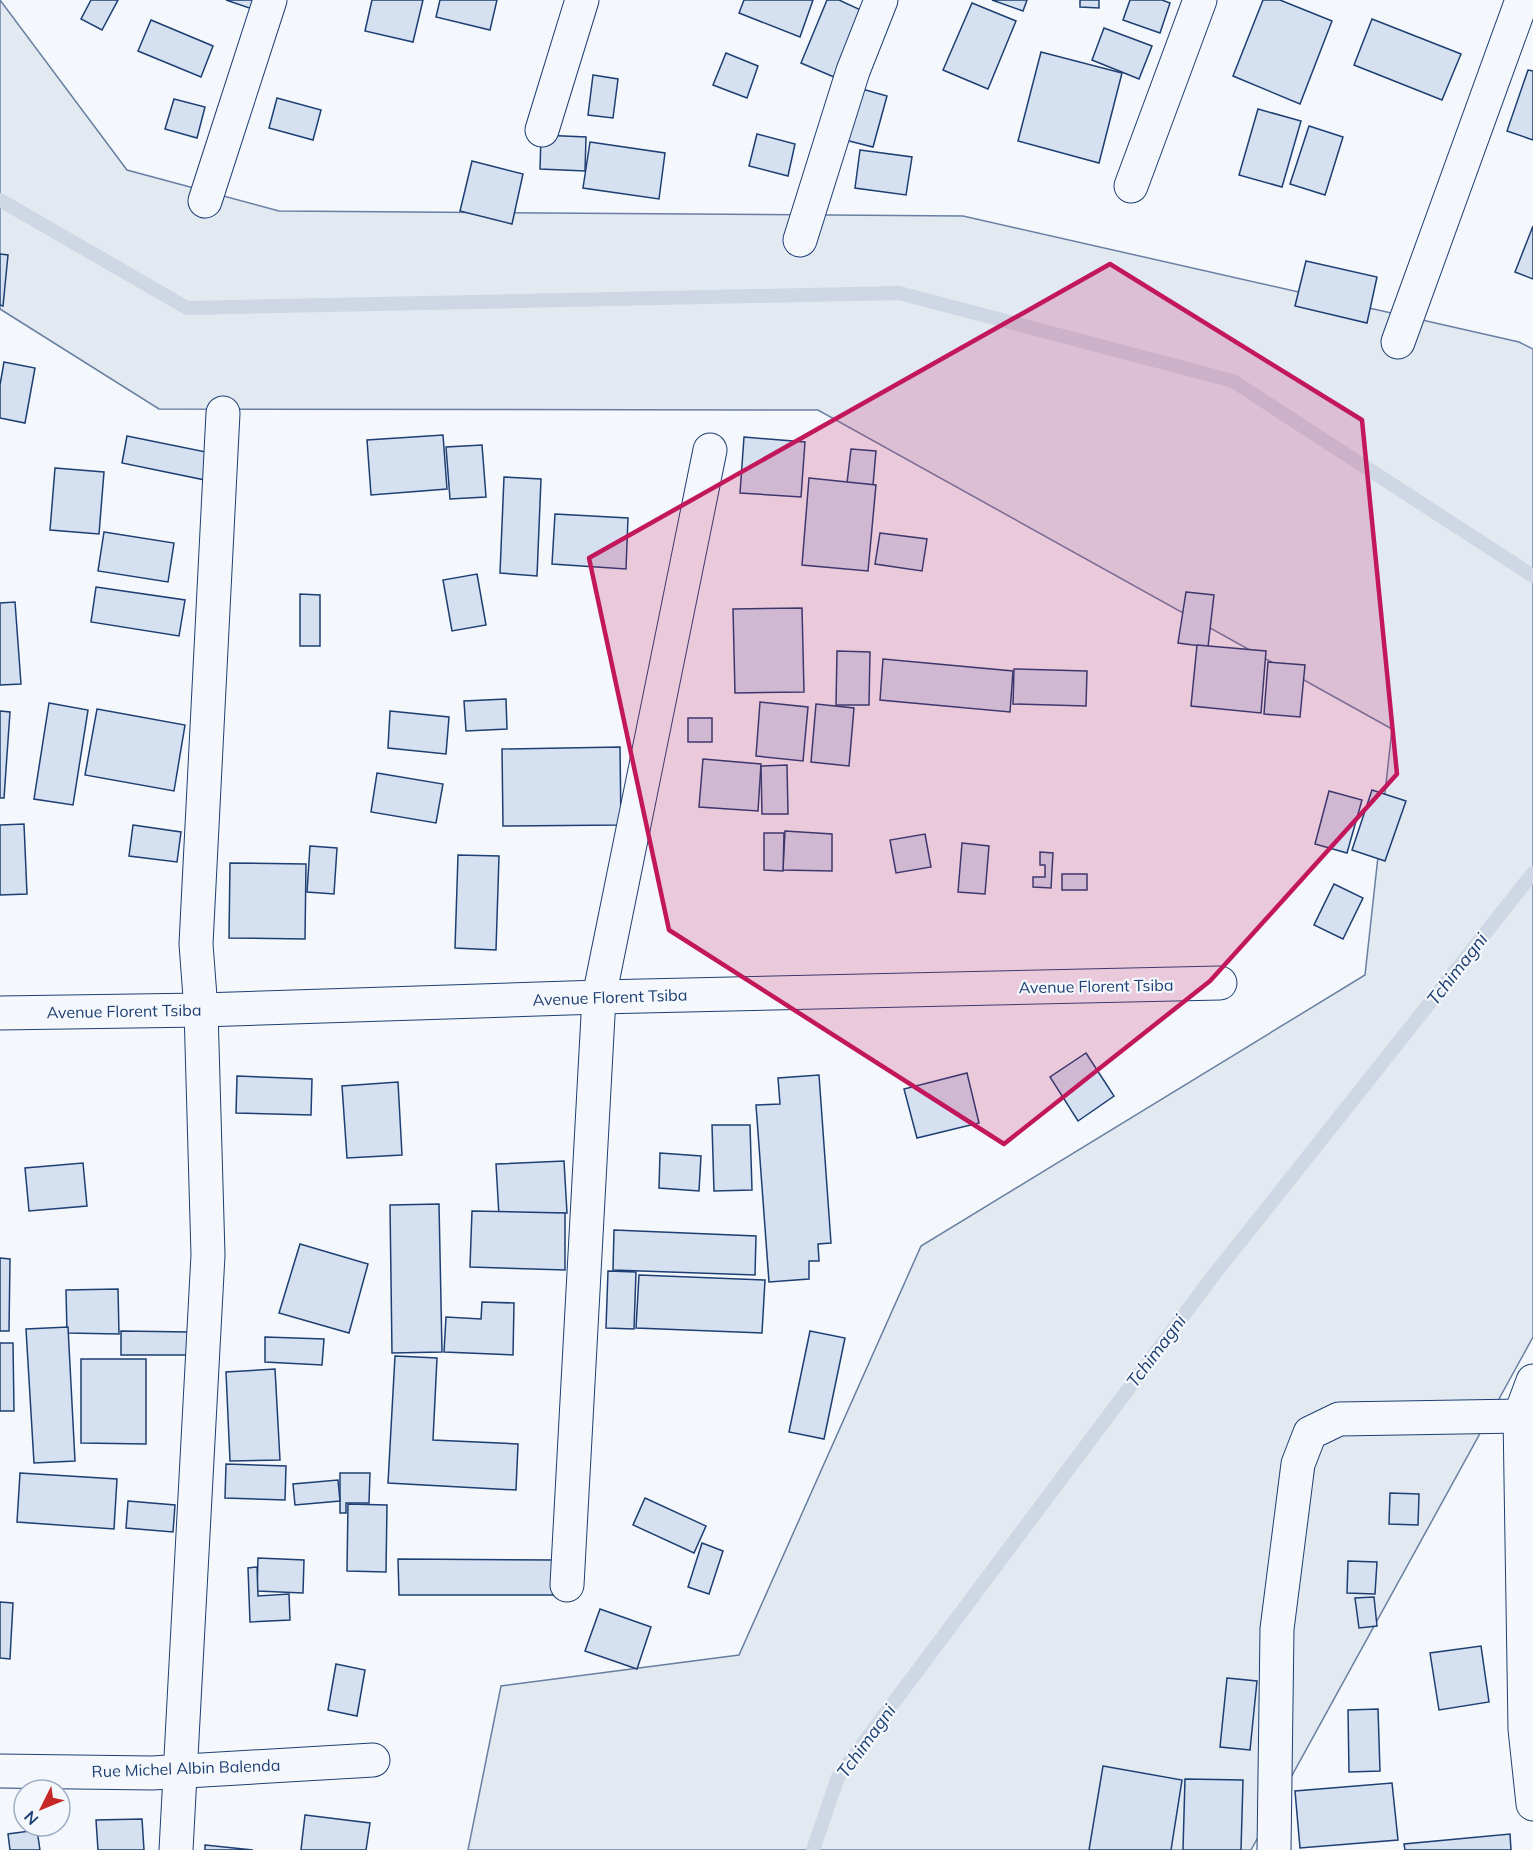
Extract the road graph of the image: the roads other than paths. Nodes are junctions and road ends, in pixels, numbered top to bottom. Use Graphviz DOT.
graph roads {
  1 [pos="270,0"];
  2 [pos="582,0"];
  3 [pos="881,0"];
  4 [pos="1200,0"];
  5 [pos="1522,0"];
  6 [pos="542,130"];
  7 [pos="1131,186"];
  8 [pos="205,201"];
  9 [pos="800,240"];
  10 [pos="1398,342"];
  11 [pos="223,413"];
  12 [pos="710,450"];
  13 [pos="1220,983"];
  14 [pos="598,997"];
  15 [pos="201,1010"];
  16 [pos="0,1013"];
  17 [pos="1533,1381"];
  18 [pos="1520,1416"];
  19 [pos="567,1585"];
  20 [pos="373,1760"];
  21 [pos="0,1771"];
  22 [pos="179,1771"];
  23 [pos="1533,1804"];
  24 [pos="176,1850"];
  25 [pos="1274,1850"];
  1 -- 8 [label="street"];
  2 -- 6 [label="street"];
  3 -- 9 [label="street"];
  4 -- 7 [label="street"];
  5 -- 10 [label="street"];
  11 -- 15 [label="street"];
  12 -- 14 [label="street"];
  13 -- 14 [label="street, Avenue Florent Tsiba"];
  14 -- 15 [label="street, Avenue Florent Tsiba"];
  14 -- 19 [label="street"];
  15 -- 16 [label="street, Avenue Florent Tsiba"];
  15 -- 22 [label="street"];
  17 -- 18 [label="street"];
  18 -- 23 [label="street"];
  18 -- 25 [label="street"];
  20 -- 22 [label="street, Rue Michel Albin Balenda"];
  21 -- 22 [label="street, Rue Michel Albin Balenda"];
  22 -- 24 [label="street"];
}
